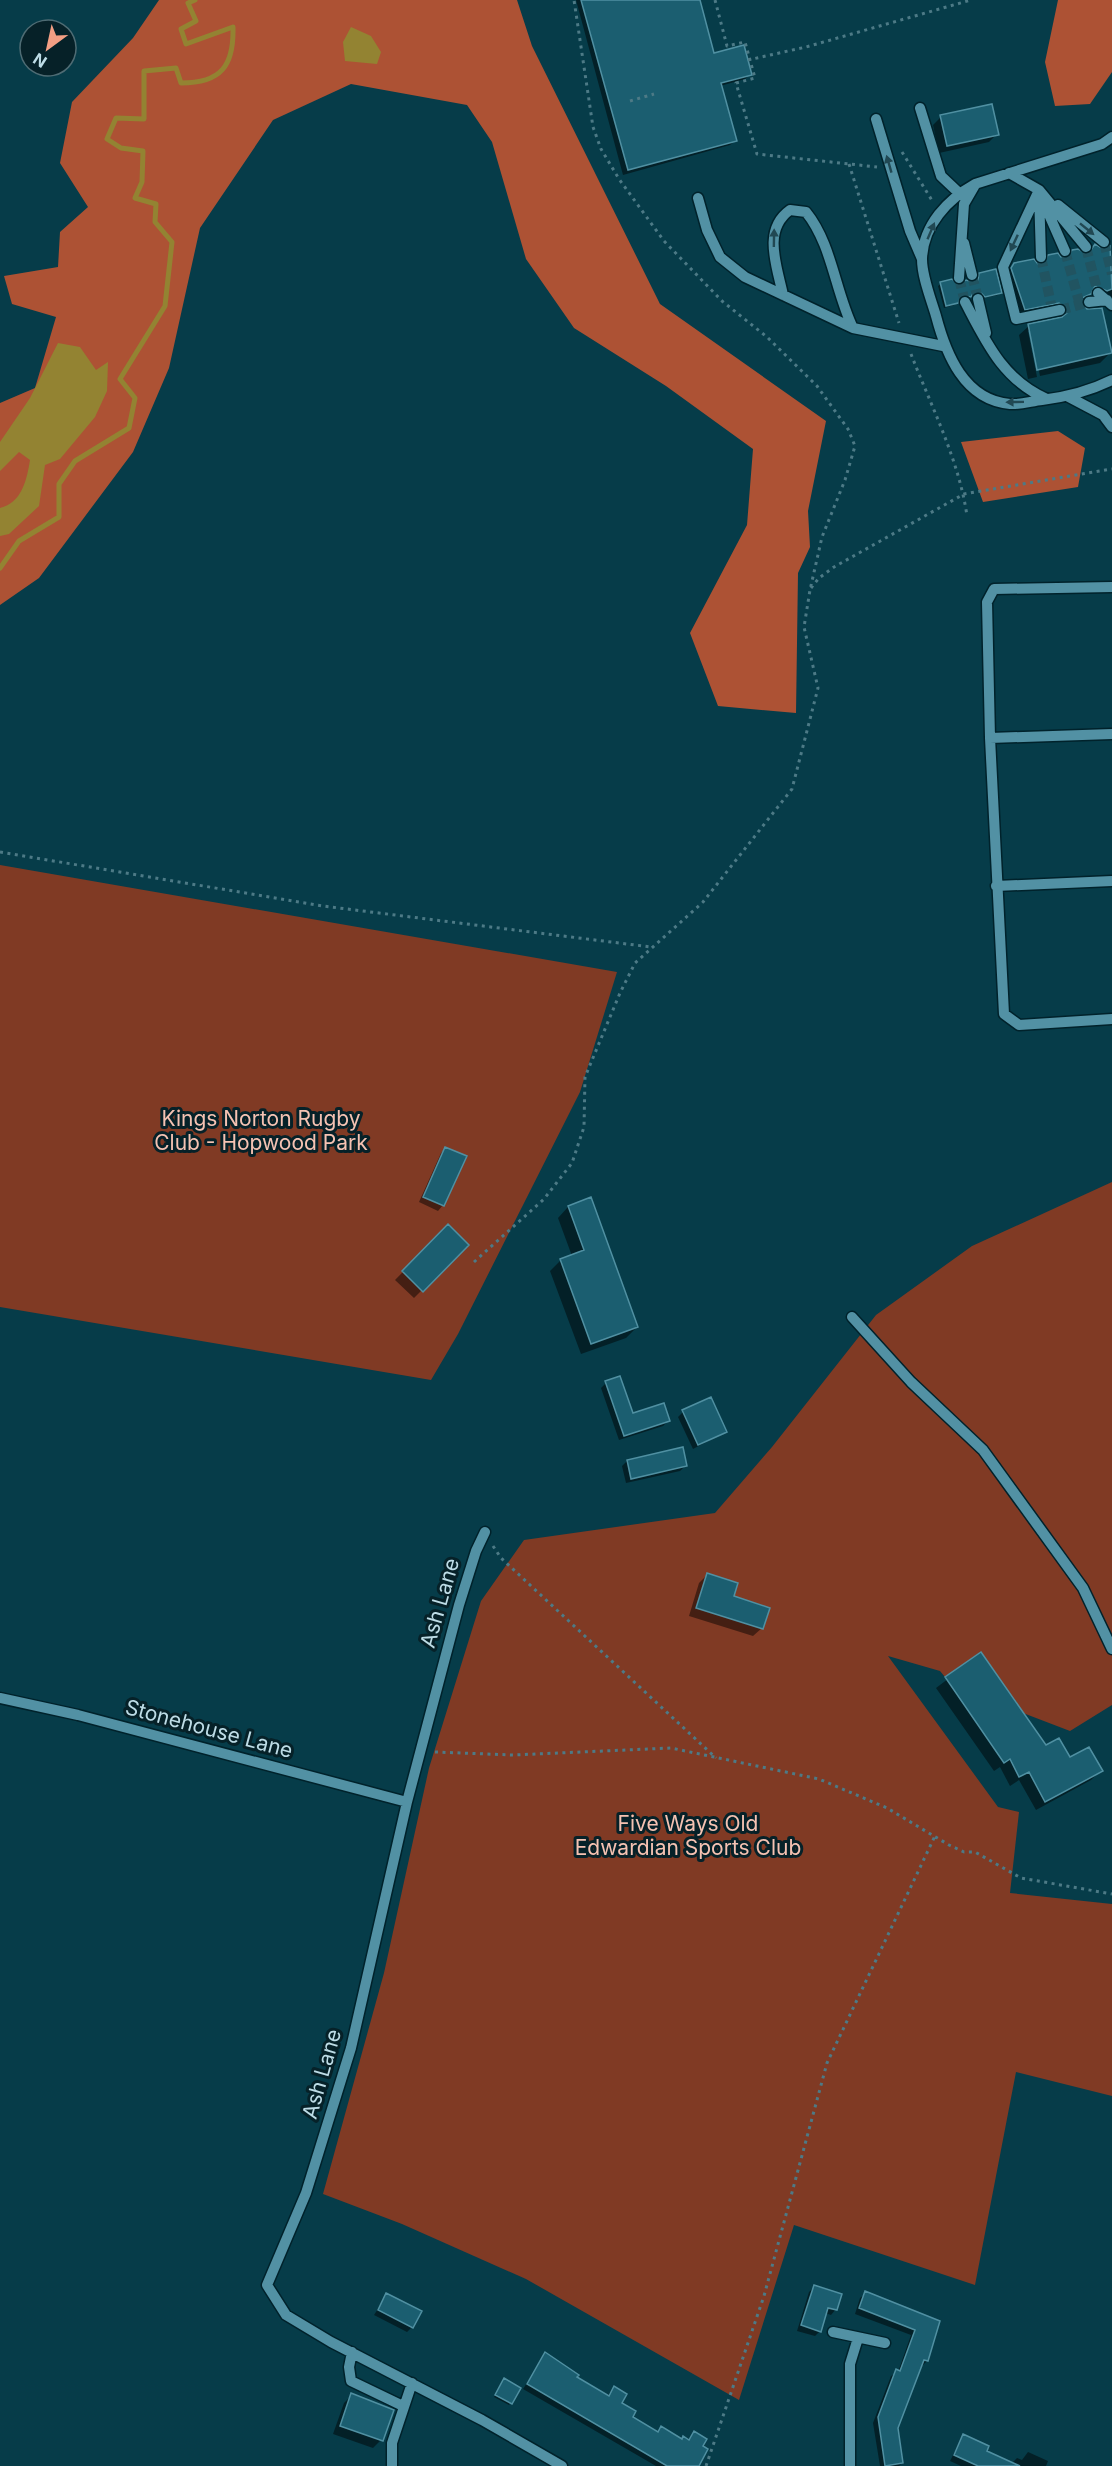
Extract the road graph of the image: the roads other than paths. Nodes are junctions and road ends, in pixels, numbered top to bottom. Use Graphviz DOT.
graph roads {
  1 [pos="920,108"];
  2 [pos="876,119"];
  3 [pos="1112,137"];
  4 [pos="1107,147"];
  5 [pos="1009,173"];
  6 [pos="975,184"];
  7 [pos="1039,190"];
  8 [pos="959,193"];
  9 [pos="698,198"];
  10 [pos="960,228"];
  11 [pos="1104,242"];
  12 [pos="1086,247"];
  13 [pos="1065,251"];
  14 [pos="1041,257"];
  15 [pos="922,258"];
  16 [pos="972,275"];
  17 [pos="959,278"];
  18 [pos="1098,293"];
  19 [pos="783,295"];
  20 [pos="978,299"];
  21 [pos="965,302"];
  22 [pos="1109,302"];
  23 [pos="1089,303"];
  24 [pos="1054,308"];
  25 [pos="853,328"];
  26 [pos="943,346"];
  27 [pos="990,351"];
  28 [pos="1112,380"];
  29 [pos="1068,396"];
  30 [pos="1047,399"];
  31 [pos="1112,427"];
  32 [pos="1112,587"];
  33 [pos="1112,734"];
  34 [pos="990,738"];
  35 [pos="1112,881"];
  36 [pos="996,886"];
  37 [pos="1112,1019"];
  38 [pos="852,1317"];
  39 [pos="485,1532"];
  40 [pos="1112,1649"];
  41 [pos="0,1698"];
  42 [pos="407,1802"];
  43 [pos="833,2332"];
  44 [pos="858,2338"];
  45 [pos="885,2343"];
  46 [pos="352,2352"];
  47 [pos="412,2383"];
  48 [pos="404,2406"];
  49 [pos="392,2466"];
  50 [pos="562,2466"];
  51 [pos="850,2466"];
  1 -- 8 [label="street"];
  15 -- 2 [label="street, one-way"];
  3 -- 4 [label="street"];
  4 -- 5 [label="street"];
  5 -- 6 [label="street"];
  5 -- 7 [label="street"];
  6 -- 8 [label="street"];
  6 -- 10 [label="street"];
  7 -- 11 [label="street, one-way"];
  7 -- 12 [label="street"];
  7 -- 13 [label="street"];
  7 -- 14 [label="street"];
  7 -- 24 [label="street, one-way"];
  15 -- 8 [label="street, one-way"];
  9 -- 19 [label="street"];
  10 -- 16 [label="street"];
  10 -- 17 [label="street"];
  15 -- 26 [label="street"];
  18 -- 22 [label="street"];
  19 -- 25 [label="street"];
  19 -- 25 [label="street, one-way"];
  20 -- 27 [label="street"];
  21 -- 27 [label="street"];
  22 -- 23 [label="street"];
  25 -- 26 [label="street"];
  30 -- 26 [label="street, one-way"];
  27 -- 30 [label="street"];
  28 -- 29 [label="street"];
  29 -- 30 [label="street"];
  29 -- 31 [label="street"];
  32 -- 34 [label="street"];
  33 -- 34 [label="street"];
  34 -- 36 [label="street"];
  35 -- 36 [label="street"];
  36 -- 37 [label="street"];
  38 -- 40 [label="street"];
  39 -- 42 [label="street, Ash Lane"];
  41 -- 42 [label="street, Stonehouse Lane"];
  42 -- 46 [label="street, Ash Lane"];
  43 -- 44 [label="street"];
  44 -- 45 [label="street"];
  44 -- 51 [label="street"];
  46 -- 47 [label="street, Ash Lane"];
  46 -- 48 [label="street"];
  47 -- 48 [label="street"];
  47 -- 50 [label="street, Ash Lane"];
  48 -- 49 [label="street"];
}
